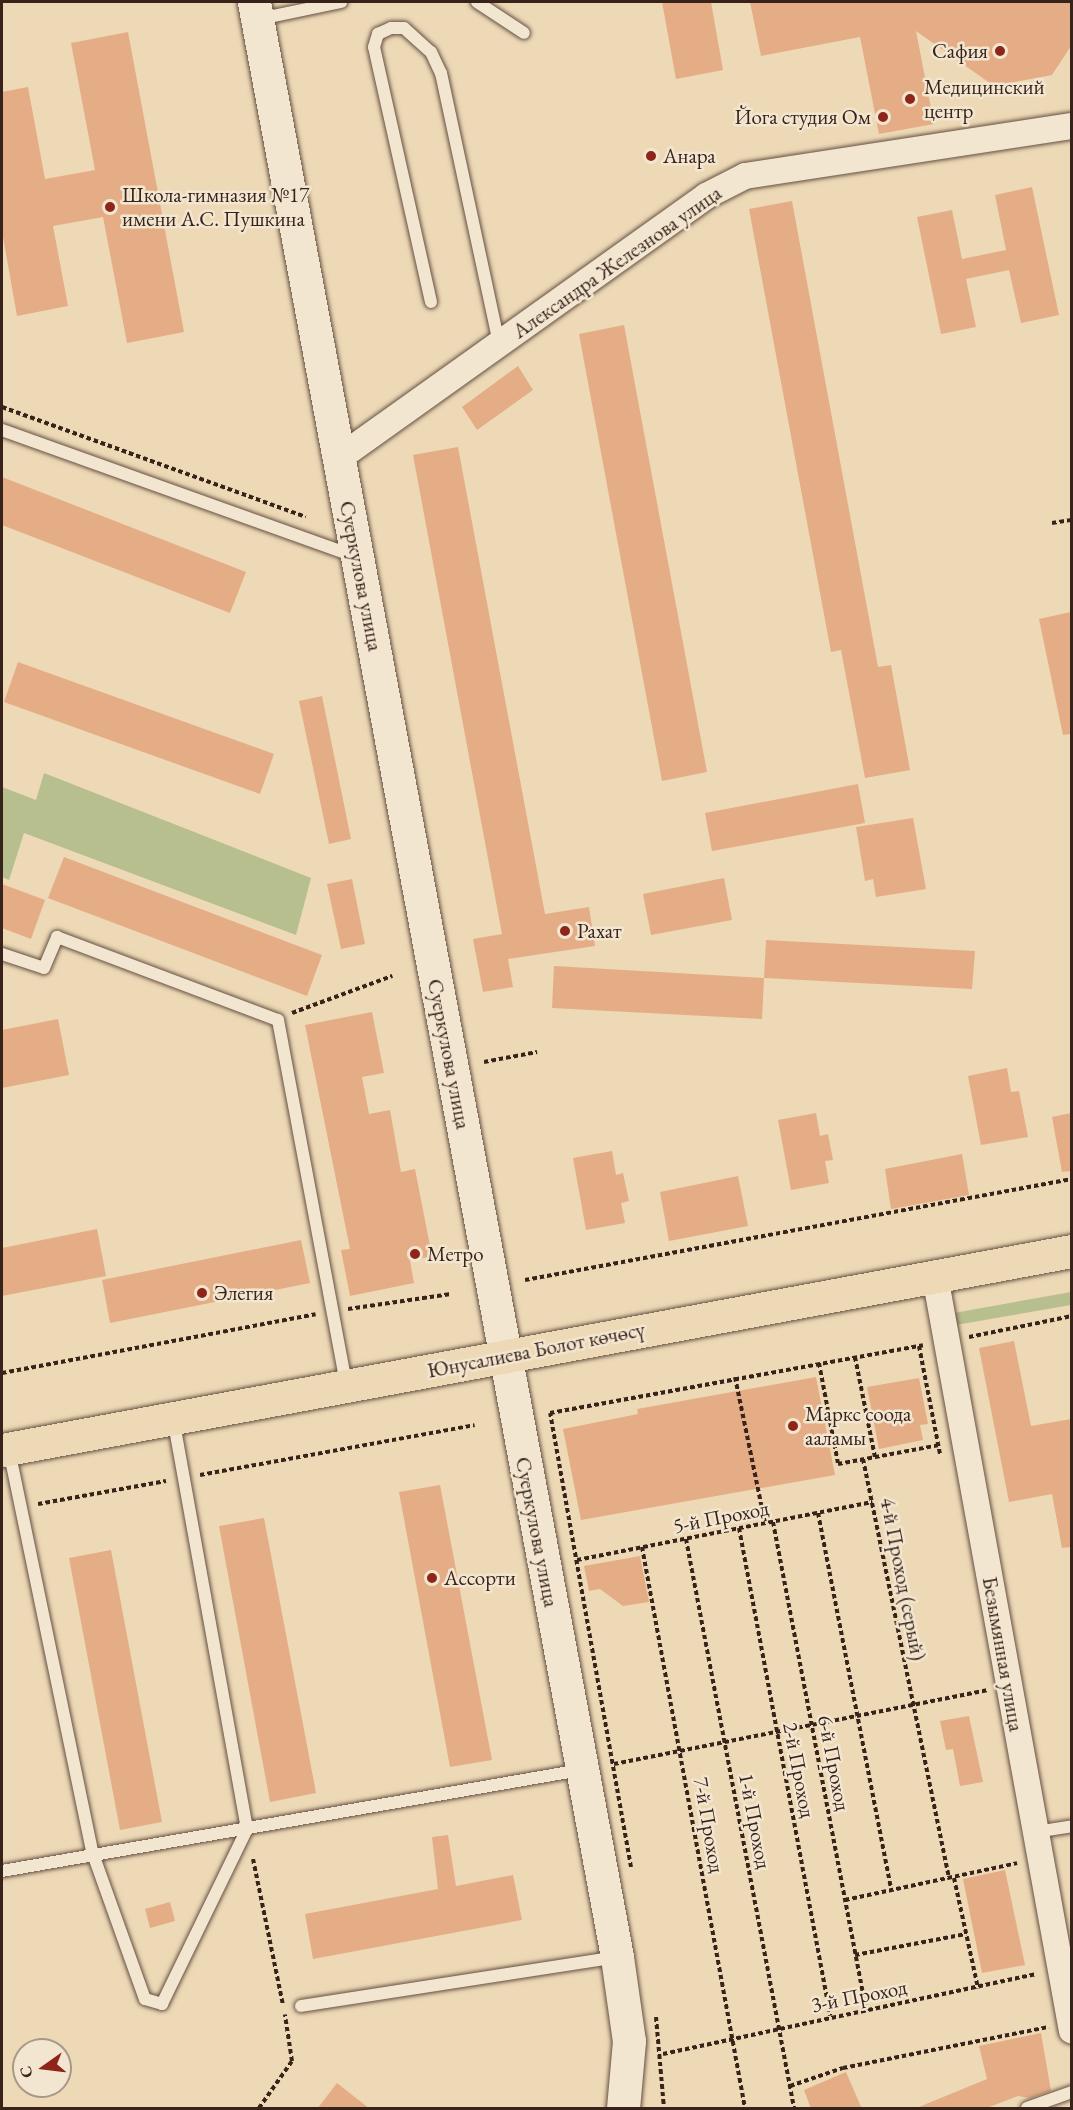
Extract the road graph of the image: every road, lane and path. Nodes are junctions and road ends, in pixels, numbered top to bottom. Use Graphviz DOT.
graph roads {
  1 [pos="341,2"];
  2 [pos="477,2"];
  3 [pos="256,10"];
  4 [pos="524,33"];
  5 [pos="1071,126"];
  6 [pos="431,302"];
  7 [pos="499,344"];
  8 [pos="2,406"];
  9 [pos="2,430"];
  10 [pos="339,458"];
  11 [pos="306,517"];
  12 [pos="1071,520"];
  13 [pos="1052,523"];
  14 [pos="357,558"];
  15 [pos="2,954"];
  16 [pos="392,976"];
  17 [pos="278,1020"];
  18 [pos="537,1052"];
  19 [pos="484,1062"];
  20 [pos="1071,1179"];
  21 [pos="1071,1251"];
  22 [pos="935,1276"];
  23 [pos="525,1280"];
  24 [pos="451,1294"];
  25 [pos="332,1311"];
  26 [pos="1071,1316"];
  27 [pos="946,1341"];
  28 [pos="503,1357"];
  29 [pos="855,1357"];
  30 [pos="819,1363"];
  31 [pos="2,1373"];
  32 [pos="735,1377"];
  33 [pos="346,1386"];
  34 [pos="173,1418"];
  35 [pos="474,1425"];
  36 [pos="965,1440"];
  37 [pos="5,1449"];
  38 [pos="875,1457"];
  39 [pos="863,1459"];
  40 [pos="184,1478"];
  41 [pos="872,1502"];
  42 [pos="22,1506"];
  43 [pos="818,1513"];
  44 [pos="773,1522"];
  45 [pos="765,1523"];
  46 [pos="739,1528"];
  47 [pos="686,1539"];
  48 [pos="642,1547"];
  49 [pos="577,1560"];
  50 [pos="1009,1686"];
  51 [pos="913,1705"];
  52 [pos="857,1716"];
  53 [pos="811,1725"];
  54 [pos="777,1732"];
  55 [pos="725,1743"];
  56 [pos="680,1752"];
  57 [pos="614,1764"];
  58 [pos="582,1770"];
  59 [pos="1071,1826"];
  60 [pos="247,1829"];
  61 [pos="1036,1832"];
  62 [pos="93,1854"];
  63 [pos="1041,1857"];
  64 [pos="2,1871"];
  65 [pos="951,1878"];
  66 [pos="634,1880"];
  67 [pos="891,1890"];
  68 [pos="845,1900"];
  69 [pos="966,1934"];
  70 [pos="855,1955"];
  71 [pos="617,1957"];
  72 [pos="1066,1979"];
  73 [pos="978,1988"];
  74 [pos="301,2006"];
  75 [pos="655,2007"];
  76 [pos="866,2010"];
  77 [pos="830,2016"];
  78 [pos="778,2026"];
  79 [pos="1071,2027"];
  80 [pos="732,2036"];
  81 [pos="663,2054"];
  82 [pos="790,2086"];
  83 [pos="1071,2092"];
  84 [pos="259,2109"];
  85 [pos="623,2109"];
  86 [pos="664,2109"];
  87 [pos="746,2109"];
  88 [pos="794,2109"];
  89 [pos="1027,2109"];
  1 -- 3 [label="lane"];
  2 -- 4 [label="lane"];
  3 -- 10 [label="main road, Суеркулова улица"];
  5 -- 7 [label="street, Александра Железнова улица"];
  6 -- 7 [label="lane"];
  7 -- 10 [label="street, Александра Железнова улица"];
  8 -- 11 [label="path"];
  9 -- 14 [label="lane"];
  10 -- 14 [label="main road, Суеркулова улица"];
  12 -- 13 [label="path"];
  14 -- 28 [label="main road, Суеркулова улица"];
  15 -- 17 [label="lane"];
  16 -- 17 [label="path"];
  17 -- 25 [label="lane"];
  18 -- 19 [label="path"];
  20 -- 23 [label="path"];
  21 -- 22 [label="main road, Юнусалиева Болот көчөсү"];
  22 -- 27 [label="street, Безымянная улица"];
  22 -- 28 [label="main road, Юнусалиева Болот көчөсү"];
  24 -- 25 [label="path"];
  25 -- 31 [label="path"];
  25 -- 33 [label="lane"];
  26 -- 27 [label="path"];
  27 -- 29 [label="path"];
  27 -- 36 [label="street, Безымянная улица"];
  28 -- 33 [label="main road, Юнусалиева Болот көчөсү"];
  28 -- 58 [label="main road, Суеркулова улица"];
  29 -- 30 [label="path"];
  29 -- 38 [label="path"];
  30 -- 32 [label="path"];
  30 -- 39 [label="path"];
  32 -- 45 [label="path"];
  32 -- 49 [label="path"];
  33 -- 34 [label="main road, Юнусалиева Болот көчөсү"];
  34 -- 37 [label="main road, Юнусалиева Болот көчөсү"];
  34 -- 40 [label="lane"];
  35 -- 40 [label="path"];
  36 -- 38 [label="path"];
  36 -- 50 [label="street, Безымянная улица"];
  37 -- 42 [label="lane"];
  38 -- 39 [label="path"];
  39 -- 41 [label="path, 4-й Проход (серый)"];
  40 -- 42 [label="path"];
  40 -- 60 [label="lane"];
  41 -- 43 [label="path, 5-й Проход"];
  41 -- 51 [label="path, 4-й Проход (серый)"];
  42 -- 62 [label="lane"];
  43 -- 44 [label="path, 5-й Проход"];
  43 -- 52 [label="path"];
  44 -- 45 [label="path, 5-й Проход"];
  44 -- 53 [label="path, 6-й Проход"];
  45 -- 46 [label="path, 5-й Проход"];
  46 -- 47 [label="path, 5-й Проход"];
  46 -- 54 [label="path, 2-й Проход"];
  47 -- 48 [label="path, 5-й Проход"];
  47 -- 55 [label="path, 1-й Проход"];
  48 -- 49 [label="path, 5-й Проход"];
  48 -- 56 [label="path, 7-й Проход"];
  49 -- 57 [label="path"];
  50 -- 51 [label="path"];
  50 -- 61 [label="street, Безымянная улица"];
  51 -- 52 [label="path"];
  51 -- 65 [label="path, 4-й Проход (серый)"];
  52 -- 53 [label="path"];
  52 -- 67 [label="path"];
  53 -- 54 [label="path"];
  53 -- 68 [label="path, 6-й Проход"];
  54 -- 55 [label="path"];
  54 -- 77 [label="path, 2-й Проход"];
  55 -- 56 [label="path"];
  55 -- 78 [label="path, 1-й Проход"];
  56 -- 57 [label="path"];
  56 -- 80 [label="path, 7-й Проход"];
  57 -- 66 [label="path"];
  58 -- 60 [label="lane"];
  58 -- 71 [label="main road, Суеркулова улица"];
  59 -- 61 [label="lane"];
  60 -- 62 [label="lane"];
  60 -- 62 [label="lane"];
  60 -- 84 [label="path"];
  61 -- 63 [label="street, Безымянная улица"];
  62 -- 64 [label="lane"];
  63 -- 65 [label="path"];
  63 -- 72 [label="street, Безымянная улица"];
  65 -- 67 [label="path"];
  65 -- 69 [label="path, 4-й Проход (серый)"];
  67 -- 68 [label="path"];
  68 -- 70 [label="path, 6-й Проход"];
  69 -- 70 [label="path"];
  69 -- 73 [label="path, 4-й Проход (серый)"];
  70 -- 76 [label="path, 6-й Проход"];
  71 -- 74 [label="lane"];
  71 -- 85 [label="main road, Суеркулова улица"];
  72 -- 73 [label="path, 3-й Проход"];
  72 -- 79 [label="street, Безымянная улица"];
  73 -- 76 [label="path, 3-й Проход"];
  75 -- 81 [label="path"];
  76 -- 77 [label="path, 3-й Проход"];
  77 -- 78 [label="path, 3-й Проход"];
  78 -- 80 [label="path, 3-й Проход"];
  78 -- 82 [label="path, 1-й Проход"];
  79 -- 82 [label="path"];
  80 -- 81 [label="path, 3-й Проход"];
  80 -- 87 [label="path, 7-й Проход"];
  81 -- 86 [label="path"];
  82 -- 88 [label="path, 1-й Проход"];
  83 -- 89 [label="lane"];
}
